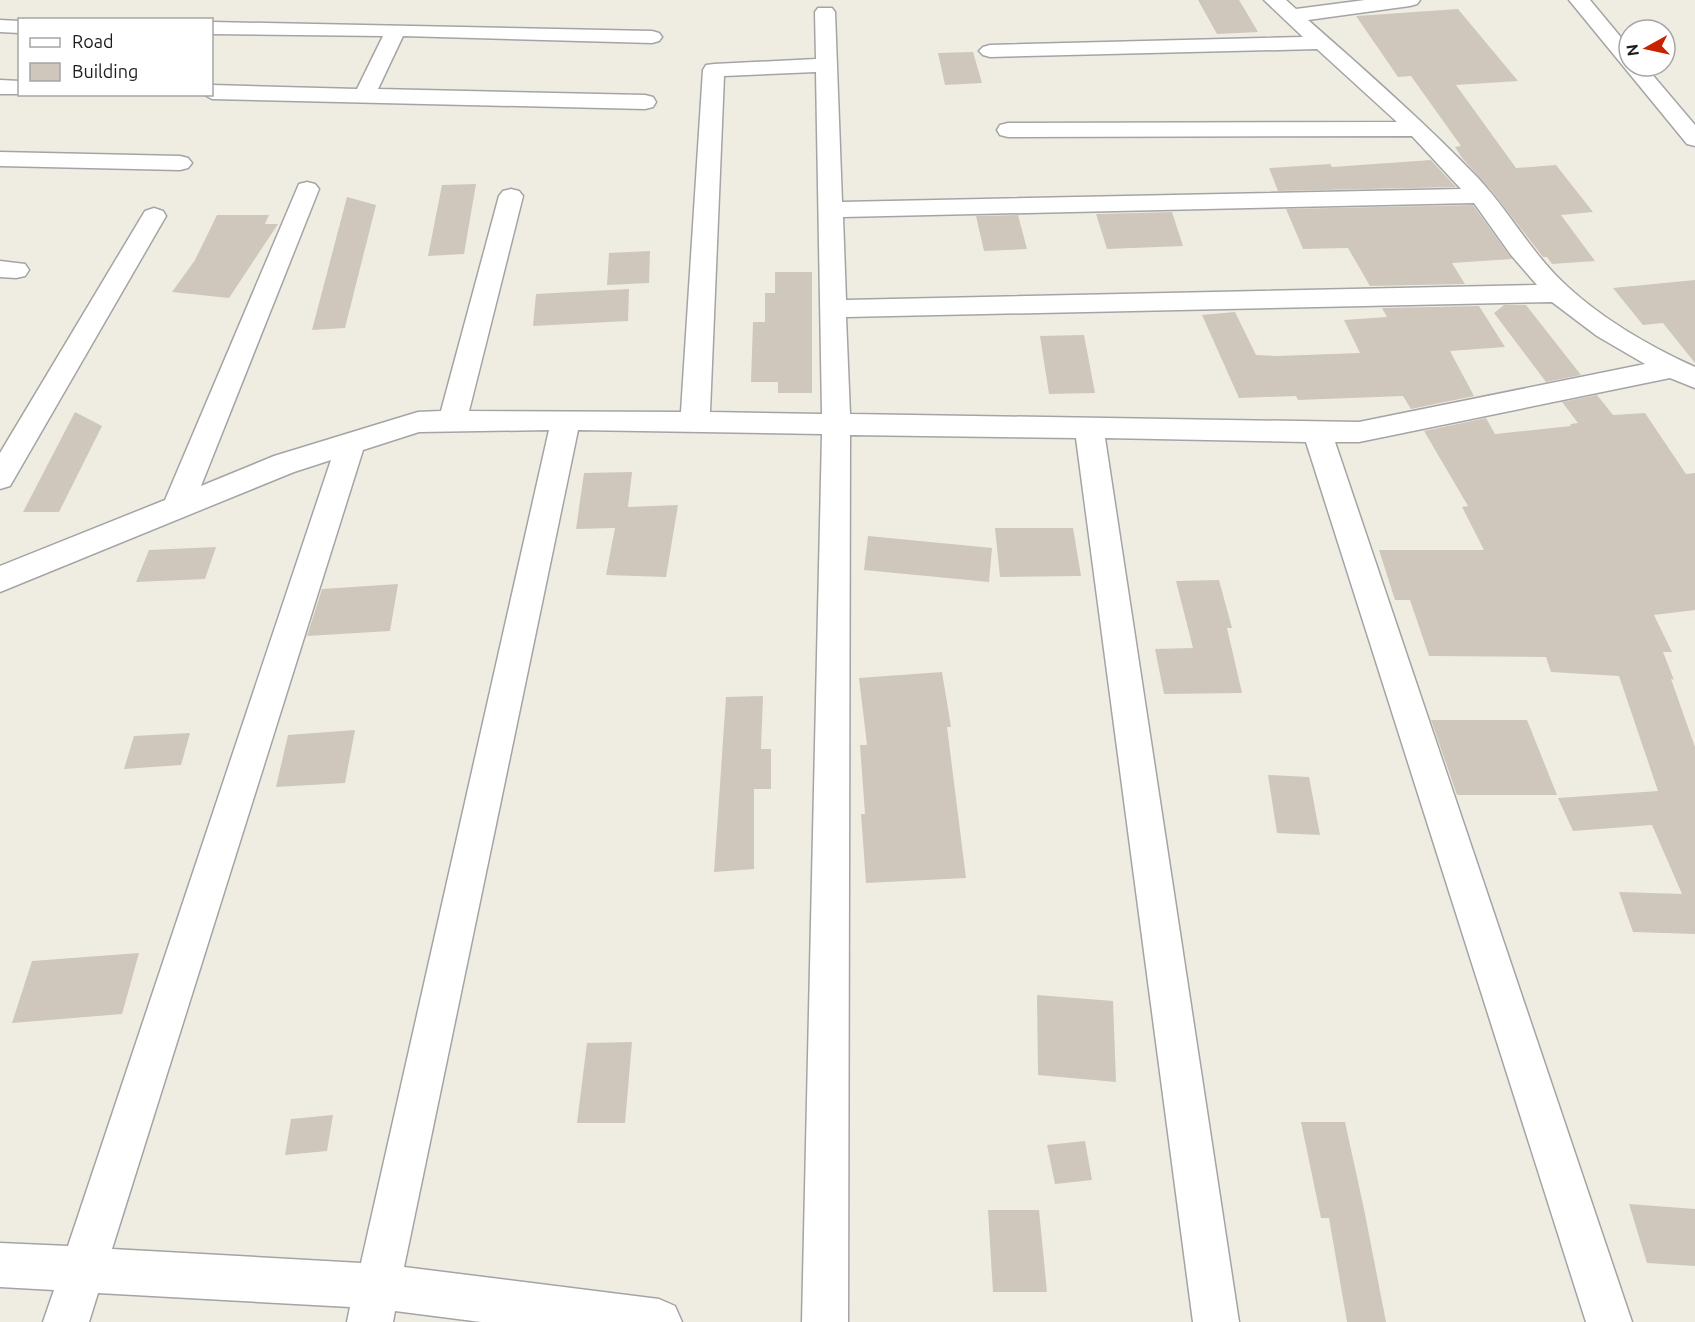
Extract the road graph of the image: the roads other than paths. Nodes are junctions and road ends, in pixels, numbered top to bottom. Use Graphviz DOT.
graph roads {
  1 [pos="1274,0"];
  2 [pos="1410,0"];
  3 [pos="1579,0"];
  4 [pos="825,12"];
  5 [pos="1292,16"];
  6 [pos="0,26"];
  7 [pos="18,27"];
  8 [pos="213,28"];
  9 [pos="396,30"];
  10 [pos="652,38"];
  11 [pos="1324,43"];
  12 [pos="1617,46"];
  13 [pos="990,51"];
  14 [pos="828,65"];
  15 [pos="1644,78"];
  16 [pos="0,87"];
  17 [pos="18,88"];
  18 [pos="213,92"];
  19 [pos="364,96"];
  20 [pos="645,102"];
  21 [pos="1418,129"];
  22 [pos="1008,130"];
  23 [pos="1695,139"];
  24 [pos="0,159"];
  25 [pos="180,163"];
  26 [pos="308,189"];
  27 [pos="511,196"];
  28 [pos="1481,196"];
  29 [pos="831,210"];
  30 [pos="154,216"];
  31 [pos="1558,294"];
  32 [pos="834,309"];
  33 [pos="1684,373"];
  34 [pos="566,420"];
  35 [pos="452,422"];
  36 [pos="694,422"];
  37 [pos="836,424"];
  38 [pos="1089,428"];
  39 [pos="1317,431"];
  40 [pos="351,443"];
  41 [pos="0,478"];
  42 [pos="177,507"];
  43 [pos="0,579"];
  44 [pos="0,1265"];
  45 [pos="84,1270"];
  46 [pos="373,1304"];
  47 [pos="66,1322"];
  48 [pos="659,1322"];
  49 [pos="825,1322"];
  50 [pos="1216,1322"];
  51 [pos="1609,1322"];
  1 -- 5 [label="street"];
  2 -- 5 [label="street"];
  3 -- 12 [label="street"];
  4 -- 14 [label="street"];
  5 -- 11 [label="street"];
  6 -- 7 [label="street"];
  8 -- 9 [label="street"];
  9 -- 10 [label="street"];
  9 -- 19 [label="street"];
  11 -- 13 [label="street"];
  11 -- 21 [label="street"];
  14 -- 29 [label="street"];
  14 -- 36 [label="street"];
  15 -- 23 [label="street"];
  16 -- 17 [label="street"];
  18 -- 19 [label="street"];
  19 -- 20 [label="street"];
  21 -- 22 [label="street"];
  21 -- 28 [label="street"];
  24 -- 25 [label="street"];
  26 -- 42 [label="street"];
  27 -- 35 [label="street"];
  28 -- 29 [label="street"];
  28 -- 31 [label="street"];
  29 -- 32 [label="street"];
  30 -- 41 [label="street"];
  31 -- 32 [label="street"];
  31 -- 33 [label="street"];
  32 -- 37 [label="street"];
  33 -- 39 [label="street"];
  34 -- 35 [label="street"];
  34 -- 36 [label="street"];
  34 -- 46 [label="street"];
  35 -- 40 [label="street"];
  36 -- 37 [label="street"];
  37 -- 38 [label="street"];
  37 -- 49 [label="street"];
  38 -- 39 [label="street"];
  38 -- 50 [label="street"];
  39 -- 51 [label="street"];
  40 -- 42 [label="street"];
  40 -- 45 [label="street"];
  42 -- 43 [label="street"];
  44 -- 45 [label="street"];
  45 -- 46 [label="street"];
  45 -- 47 [label="street"];
  46 -- 48 [label="street"];
}
